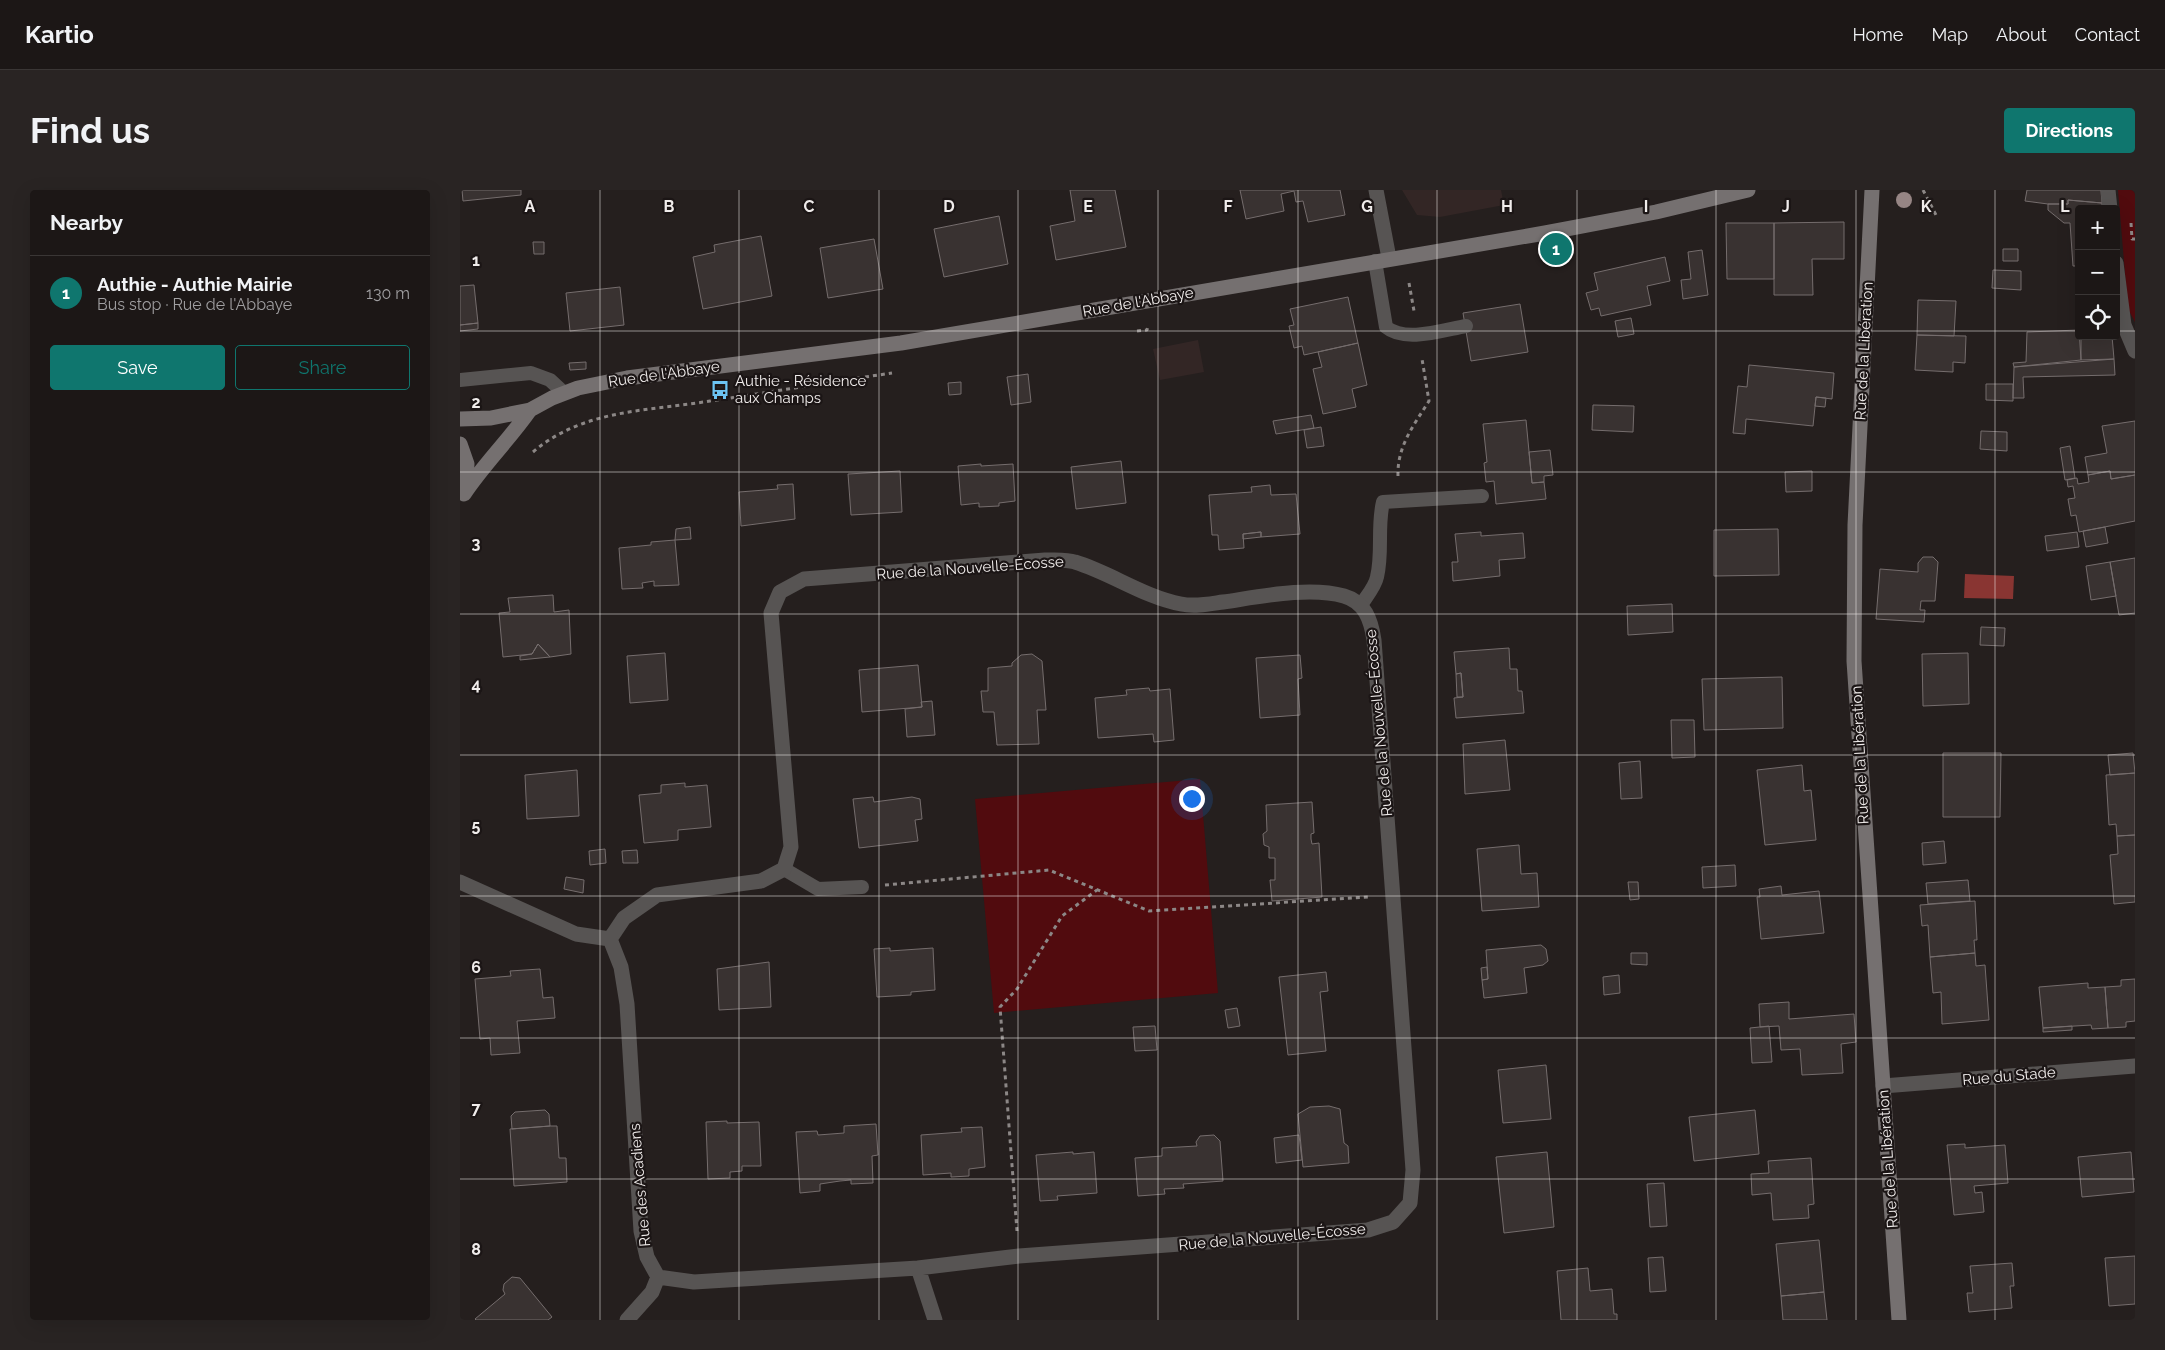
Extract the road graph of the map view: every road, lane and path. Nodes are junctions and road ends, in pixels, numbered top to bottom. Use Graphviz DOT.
graph roads {
  1 [pos="1376,190"];
  2 [pos="1748,190"];
  3 [pos="1872,190"];
  4 [pos="1923,190"];
  5 [pos="2108,190"];
  6 [pos="2110,205"];
  7 [pos="1936,215"];
  8 [pos="1382,260"];
  9 [pos="1407,276"];
  10 [pos="2120,294"];
  11 [pos="1414,313"];
  12 [pos="1466,326"];
  13 [pos="2135,350"];
  14 [pos="1421,354"];
  15 [pos="899,371"];
  16 [pos="460,380"];
  17 [pos="564,393"];
  18 [pos="530,410"];
  19 [pos="460,419"];
  20 [pos="460,444"];
  21 [pos="530,455"];
  22 [pos="1482,496"];
  23 [pos="462,499"];
  24 [pos="1399,500"];
  25 [pos="1361,605"];
  26 [pos="784,869"];
  27 [pos="460,882"];
  28 [pos="862,887"];
  29 [pos="1097,890"];
  30 [pos="1392,896"];
  31 [pos="610,940"];
  32 [pos="2135,1066"];
  33 [pos="1883,1086"];
  34 [pos="1019,1256"];
  35 [pos="918,1268"];
  36 [pos="658,1277"];
  37 [pos="627,1320"];
  38 [pos="935,1320"];
  39 [pos="1899,1320"];
  1 -- 8 [label="street"];
  2 -- 8 [label="street, Rue de l'Abbaye"];
  3 -- 33 [label="street, Rue de la Libération"];
  4 -- 7 [label="path"];
  5 -- 6 [label="street"];
  8 -- 12 [label="lane"];
  8 -- 17 [label="street, Rue de l'Abbaye"];
  9 -- 11 [label="path"];
  10 -- 13 [label="street"];
  14 -- 24 [label="path"];
  15 -- 21 [label="path"];
  16 -- 17 [label="lane"];
  17 -- 18 [label="street, Rue de l'Abbaye"];
  18 -- 19 [label="street, Rue de l'Abbaye"];
  18 -- 23 [label="street, Rue de l'Abbaye"];
  20 -- 23 [label="street"];
  22 -- 24 [label="lane"];
  24 -- 25 [label="lane"];
  25 -- 26 [label="street, Rue de la Nouvelle-Écosse"];
  25 -- 30 [label="street, Rue de la Nouvelle-Écosse"];
  26 -- 28 [label="lane"];
  26 -- 31 [label="street"];
  27 -- 31 [label="street"];
  28 -- 29 [label="path"];
  29 -- 30 [label="path"];
  29 -- 34 [label="path"];
  30 -- 34 [label="street, Rue de la Nouvelle-Écosse"];
  31 -- 36 [label="street, Rue des Acadiens"];
  32 -- 33 [label="street, Rue du Stade"];
  33 -- 39 [label="street, Rue de la Libération"];
  34 -- 35 [label="street, Rue de la Nouvelle-Écosse"];
  35 -- 36 [label="street"];
  35 -- 38 [label="street"];
  36 -- 37 [label="street"];
}
